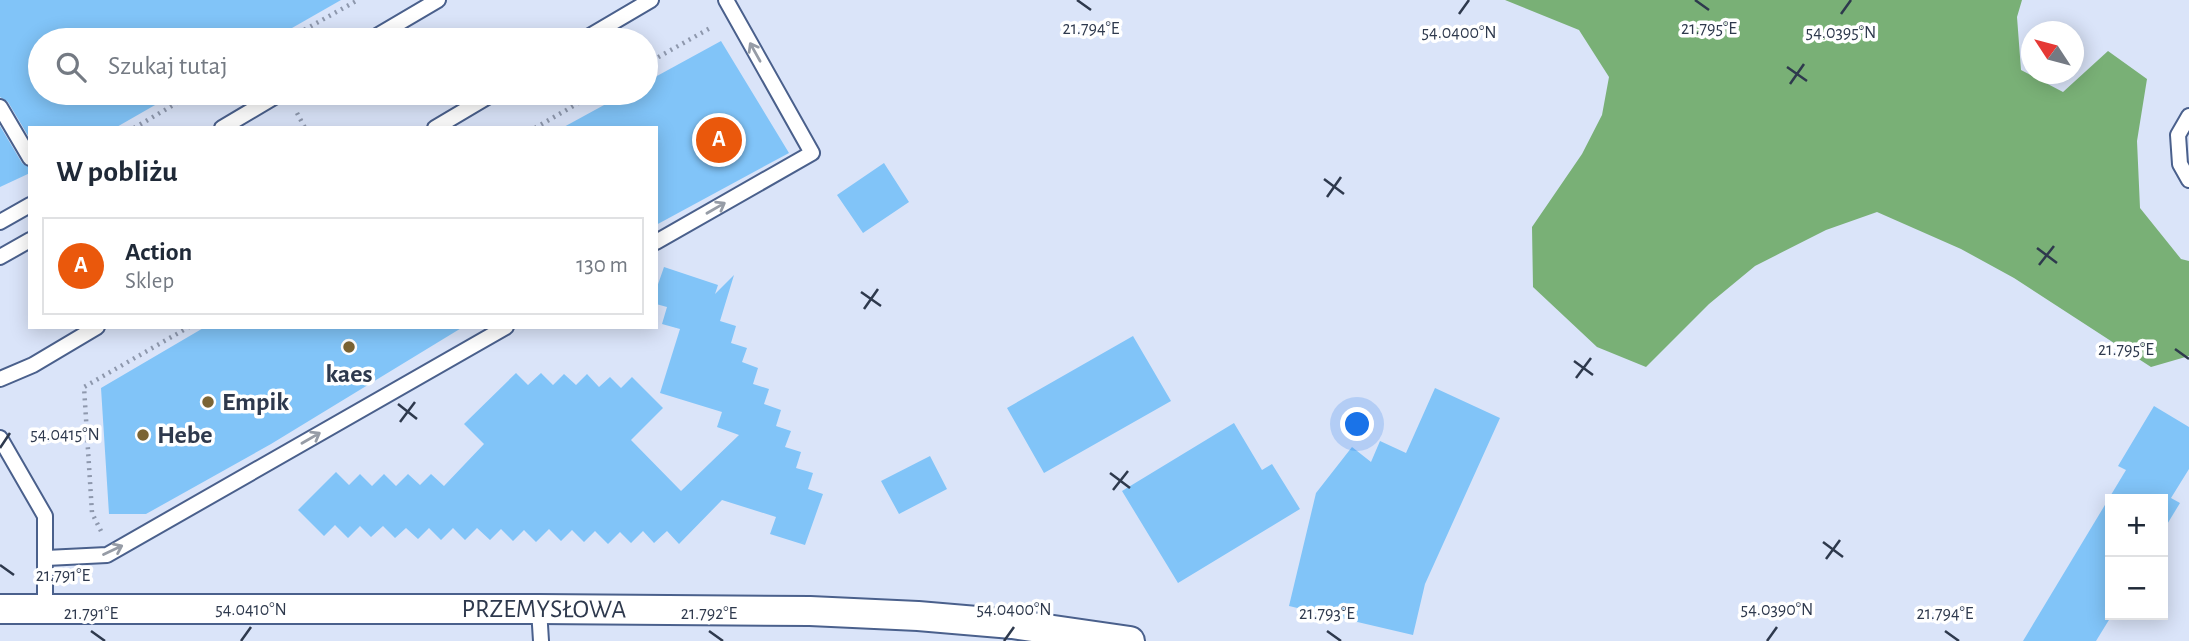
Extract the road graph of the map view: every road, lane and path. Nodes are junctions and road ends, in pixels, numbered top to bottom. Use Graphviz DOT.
graph roads {
  1 [pos="358,0"];
  2 [pos="438,0"];
  3 [pos="651,0"];
  4 [pos="726,0"];
  5 [pos="734,14"];
  6 [pos="308,28"];
  7 [pos="390,28"];
  8 [pos="603,28"];
  9 [pos="658,58"];
  10 [pos="173,105"];
  11 [pos="261,105"];
  12 [pos="474,105"];
  13 [pos="576,105"];
  14 [pos="0,107"];
  15 [pos="2189,116"];
  16 [pos="137,126"];
  17 [pos="225,126"];
  18 [pos="438,126"];
  19 [pos="539,126"];
  20 [pos="28,155"];
  21 [pos="2189,180"];
  22 [pos="28,206"];
  23 [pos="0,222"];
  24 [pos="28,241"];
  25 [pos="658,241"];
  26 [pos="0,257"];
  27 [pos="94,329"];
  28 [pos="185,329"];
  29 [pos="502,329"];
  30 [pos="0,379"];
  31 [pos="0,438"];
  32 [pos="112,552"];
  33 [pos="46,558"];
  34 [pos="0,609"];
  35 [pos="44,609"];
  36 [pos="539,609"];
  37 [pos="541,641"];
  38 [pos="1130,641"];
  1 -- 6 [label="path"];
  2 -- 7 [label="lane"];
  3 -- 8 [label="lane"];
  4 -- 5 [label="lane"];
  5 -- 9 [label="path"];
  25 -- 5 [label="lane, one-way"];
  10 -- 16 [label="path"];
  11 -- 17 [label="lane"];
  12 -- 18 [label="lane"];
  13 -- 19 [label="path"];
  14 -- 20 [label="lane"];
  15 -- 21 [label="lane"];
  22 -- 23 [label="lane"];
  24 -- 26 [label="lane"];
  27 -- 30 [label="lane"];
  28 -- 32 [label="path"];
  32 -- 29 [label="lane, one-way"];
  31 -- 33 [label="lane"];
  32 -- 33 [label="lane"];
  33 -- 35 [label="lane"];
  34 -- 35 [label="street, PRZEMYSŁOWA"];
  35 -- 36 [label="street, PRZEMYSŁOWA"];
  36 -- 37 [label="lane"];
  36 -- 38 [label="street, PRZEMYSŁOWA"];
}
